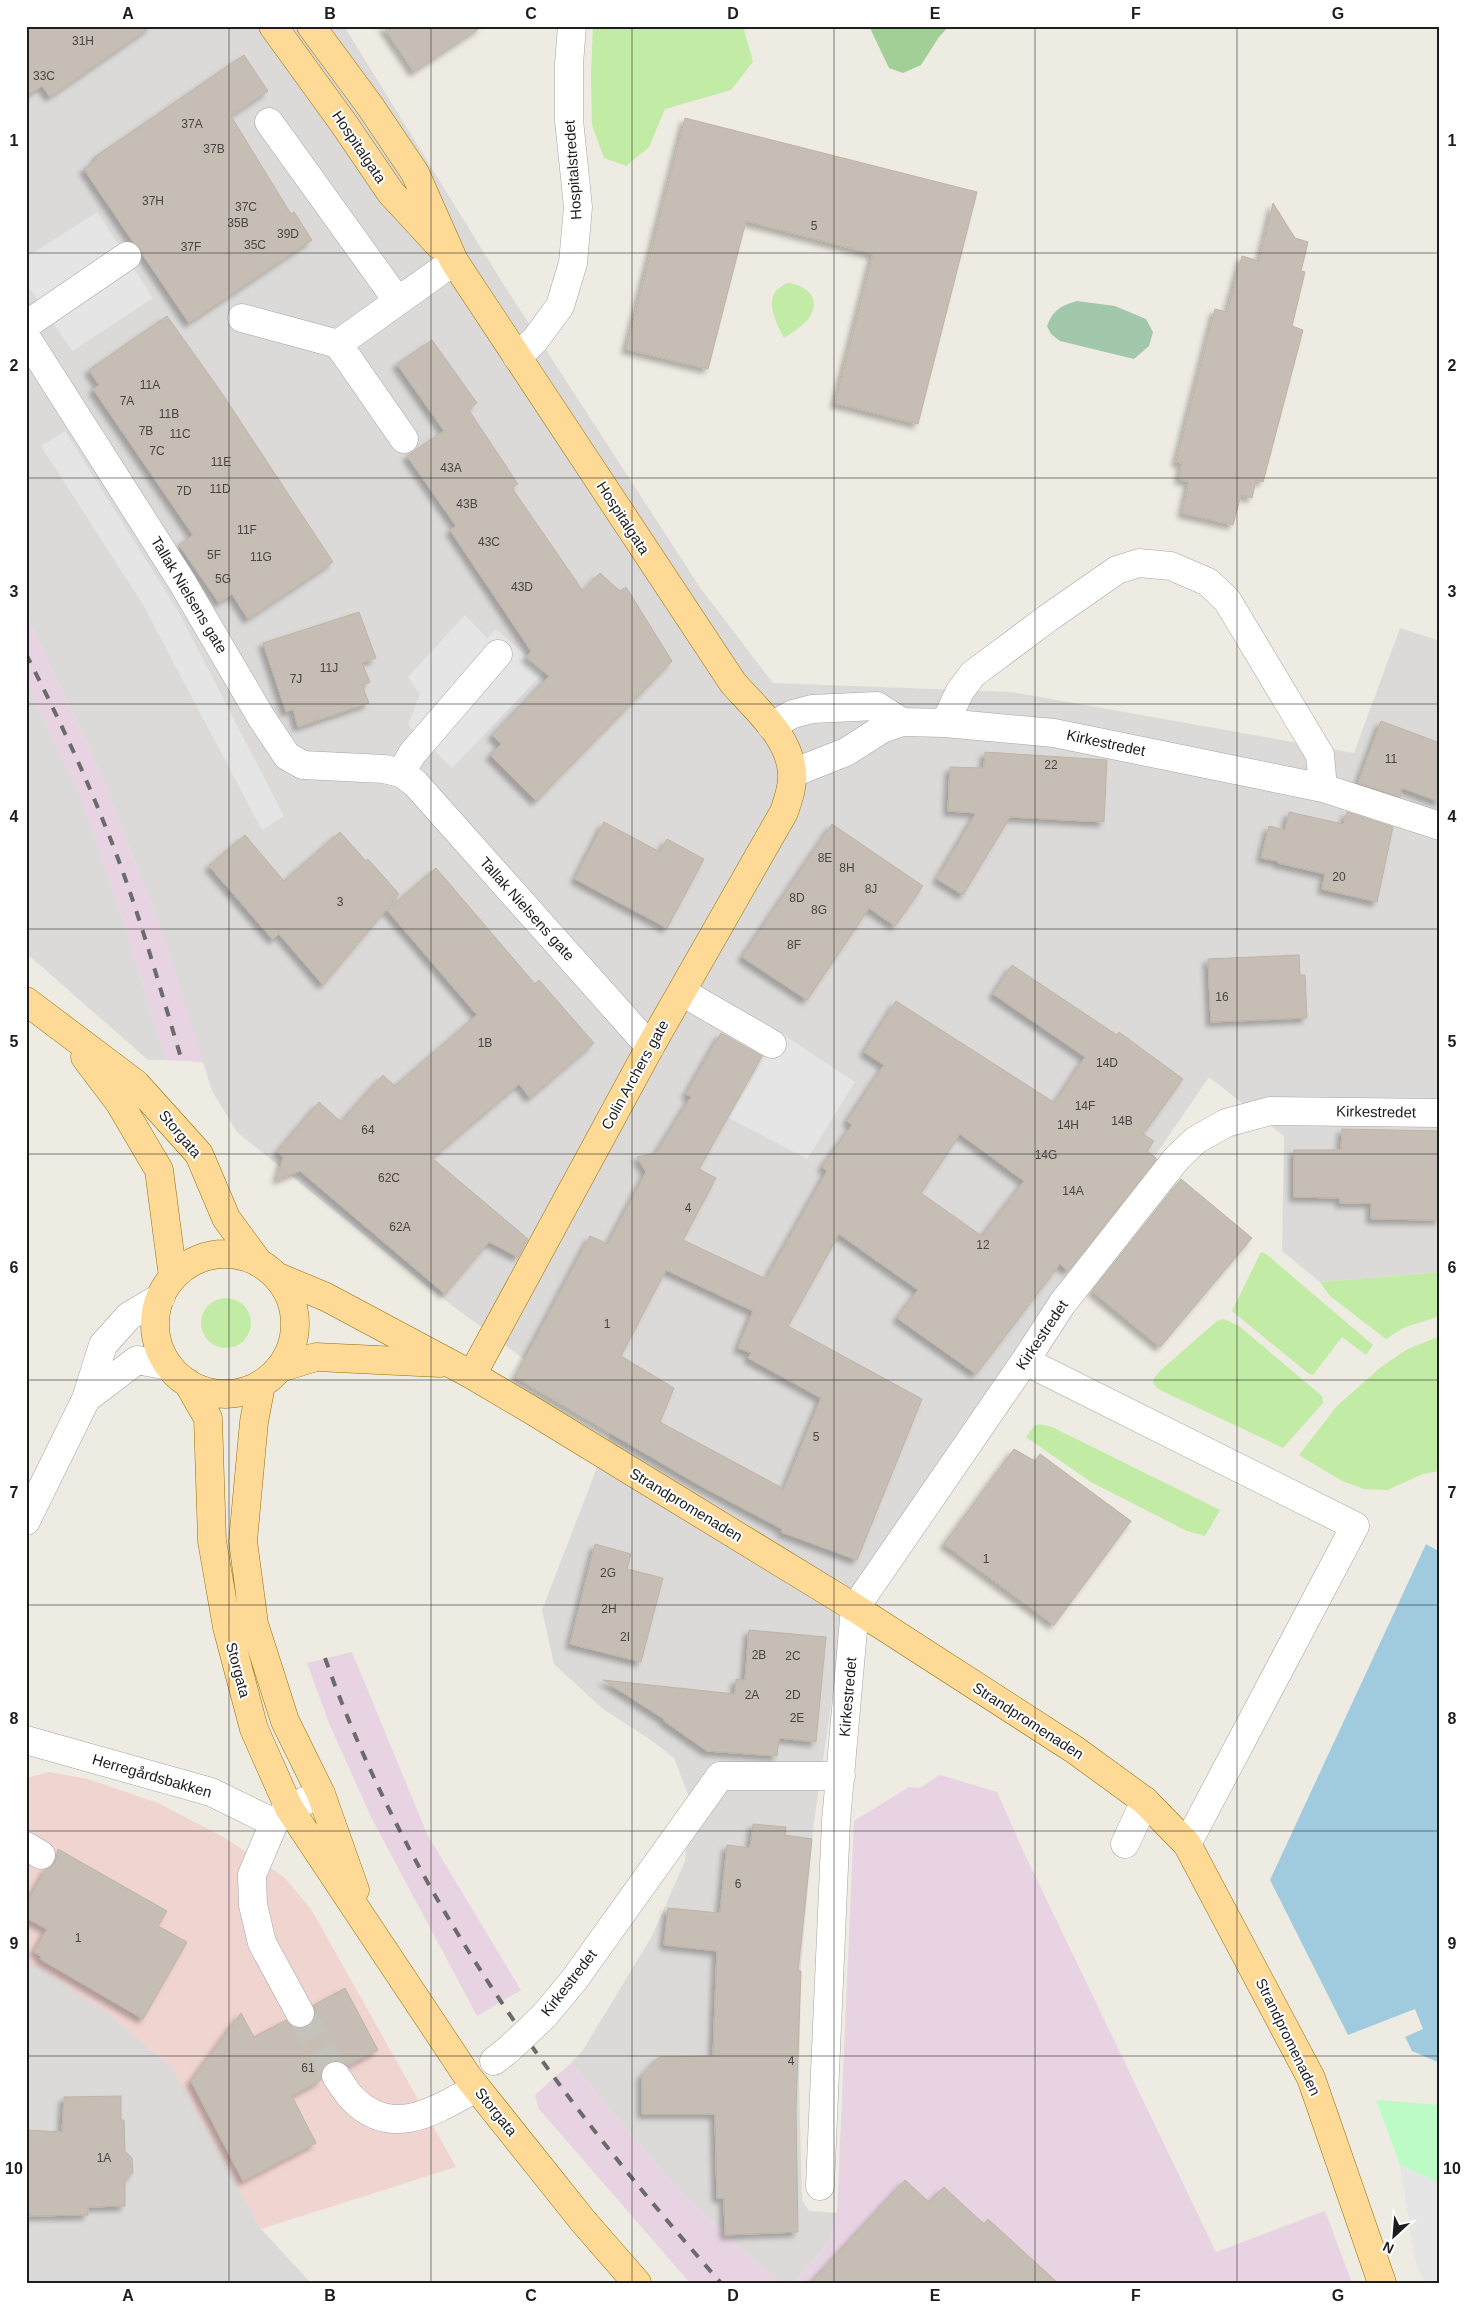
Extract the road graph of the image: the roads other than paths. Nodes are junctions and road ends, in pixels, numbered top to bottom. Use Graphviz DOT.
graph roads {
  1 [pos="273,26"];
  2 [pos="311,26"];
  3 [pos="572,26"];
  4 [pos="270,122"];
  5 [pos="127,256"];
  6 [pos="454,261"];
  7 [pos="397,300"];
  8 [pos="242,318"];
  9 [pos="26,325"];
  10 [pos="26,337"];
  11 [pos="338,344"];
  12 [pos="517,357"];
  13 [pos="404,439"];
  14 [pos="498,654"];
  15 [pos="902,722"];
  16 [pos="945,723"];
  17 [pos="771,726"];
  18 [pos="401,773"];
  19 [pos="792,773"];
  20 [pos="1323,788"];
  21 [pos="1440,826"];
  22 [pos="682,992"];
  23 [pos="26,1001"];
  24 [pos="66,1032"];
  25 [pos="772,1044"];
  26 [pos="650,1047"];
  27 [pos="1440,1113"];
  28 [pos="269,1270"];
  29 [pos="167,1287"];
  30 [pos="1025,1361"];
  31 [pos="446,1363"];
  32 [pos="178,1375"];
  33 [pos="472,1376"];
  34 [pos="271,1377"];
  35 [pos="86,1399"];
  36 [pos="26,1521"];
  37 [pos="855,1608"];
  38 [pos="26,1740"];
  39 [pos="842,1776"];
  40 [pos="321,1794"];
  41 [pos="1145,1801"];
  42 [pos="282,1816"];
  43 [pos="1125,1844"];
  44 [pos="1187,1844"];
  45 [pos="369,1931"];
  46 [pos="300,2013"];
  47 [pos="501,2056"];
  48 [pos="336,2076"];
  49 [pos="476,2088"];
  50 [pos="820,2186"];
  51 [pos="637,2283"];
  52 [pos="1382,2283"];
  1 -- 6 [label="main road, Hospitalgata"];
  2 -- 6 [label="main road, Hospitalgata"];
  3 -- 12 [label="street, Hospitalstredet"];
  4 -- 7 [label="street"];
  5 -- 9 [label="street"];
  6 -- 7 [label="street"];
  6 -- 12 [label="main road, Hospitalgata"];
  7 -- 11 [label="street"];
  8 -- 11 [label="street"];
  10 -- 18 [label="street, Tallak Nielsens gate"];
  11 -- 13 [label="street"];
  12 -- 17 [label="main road, Hospitalgata"];
  14 -- 18 [label="street"];
  15 -- 16 [label="street, Kirkestredet"];
  15 -- 17 [label="street"];
  15 -- 19 [label="street"];
  16 -- 20 [label="street, Kirkestredet"];
  16 -- 20 [label="street"];
  17 -- 19 [label="main road, Hospitalgata"];
  18 -- 26 [label="street, Tallak Nielsens gate"];
  19 -- 22 [label="main road, Colin Archers gate"];
  20 -- 21 [label="street, Kirkestredet"];
  22 -- 25 [label="street"];
  22 -- 26 [label="main road, Colin Archers gate"];
  23 -- 24 [label="main road, Storgata"];
  24 -- 28 [label="main road, Storgata"];
  24 -- 29 [label="main road, Storgata"];
  26 -- 33 [label="main road, Colin Archers gate"];
  27 -- 30 [label="street, Kirkestredet"];
  28 -- 29 [label="main road"];
  28 -- 31 [label="main road, Strandpromenaden"];
  28 -- 34 [label="main road"];
  29 -- 32 [label="main road"];
  29 -- 35 [label="street"];
  30 -- 37 [label="street, Kirkestredet"];
  30 -- 44 [label="street"];
  31 -- 33 [label="main road, Strandpromenaden"];
  31 -- 34 [label="main road, Strandpromenaden"];
  32 -- 34 [label="main road"];
  32 -- 35 [label="street"];
  32 -- 42 [label="main road, Storgata"];
  33 -- 37 [label="main road, Strandpromenaden"];
  34 -- 40 [label="main road, Storgata"];
  35 -- 36 [label="street"];
  37 -- 39 [label="street, Kirkestredet"];
  37 -- 41 [label="main road, Strandpromenaden"];
  38 -- 42 [label="street, Herregårdsbakken"];
  39 -- 47 [label="street, Kirkestredet, bridge"];
  39 -- 50 [label="street, Kirkestredet"];
  40 -- 42 [label="street"];
  40 -- 45 [label="main road, Storgata"];
  41 -- 43 [label="street"];
  41 -- 44 [label="main road, Strandpromenaden"];
  42 -- 45 [label="main road, Storgata"];
  42 -- 46 [label="street"];
  44 -- 52 [label="main road, Strandpromenaden"];
  45 -- 49 [label="main road, Storgata"];
  48 -- 49 [label="street"];
  49 -- 51 [label="main road, Storgata"];
}
